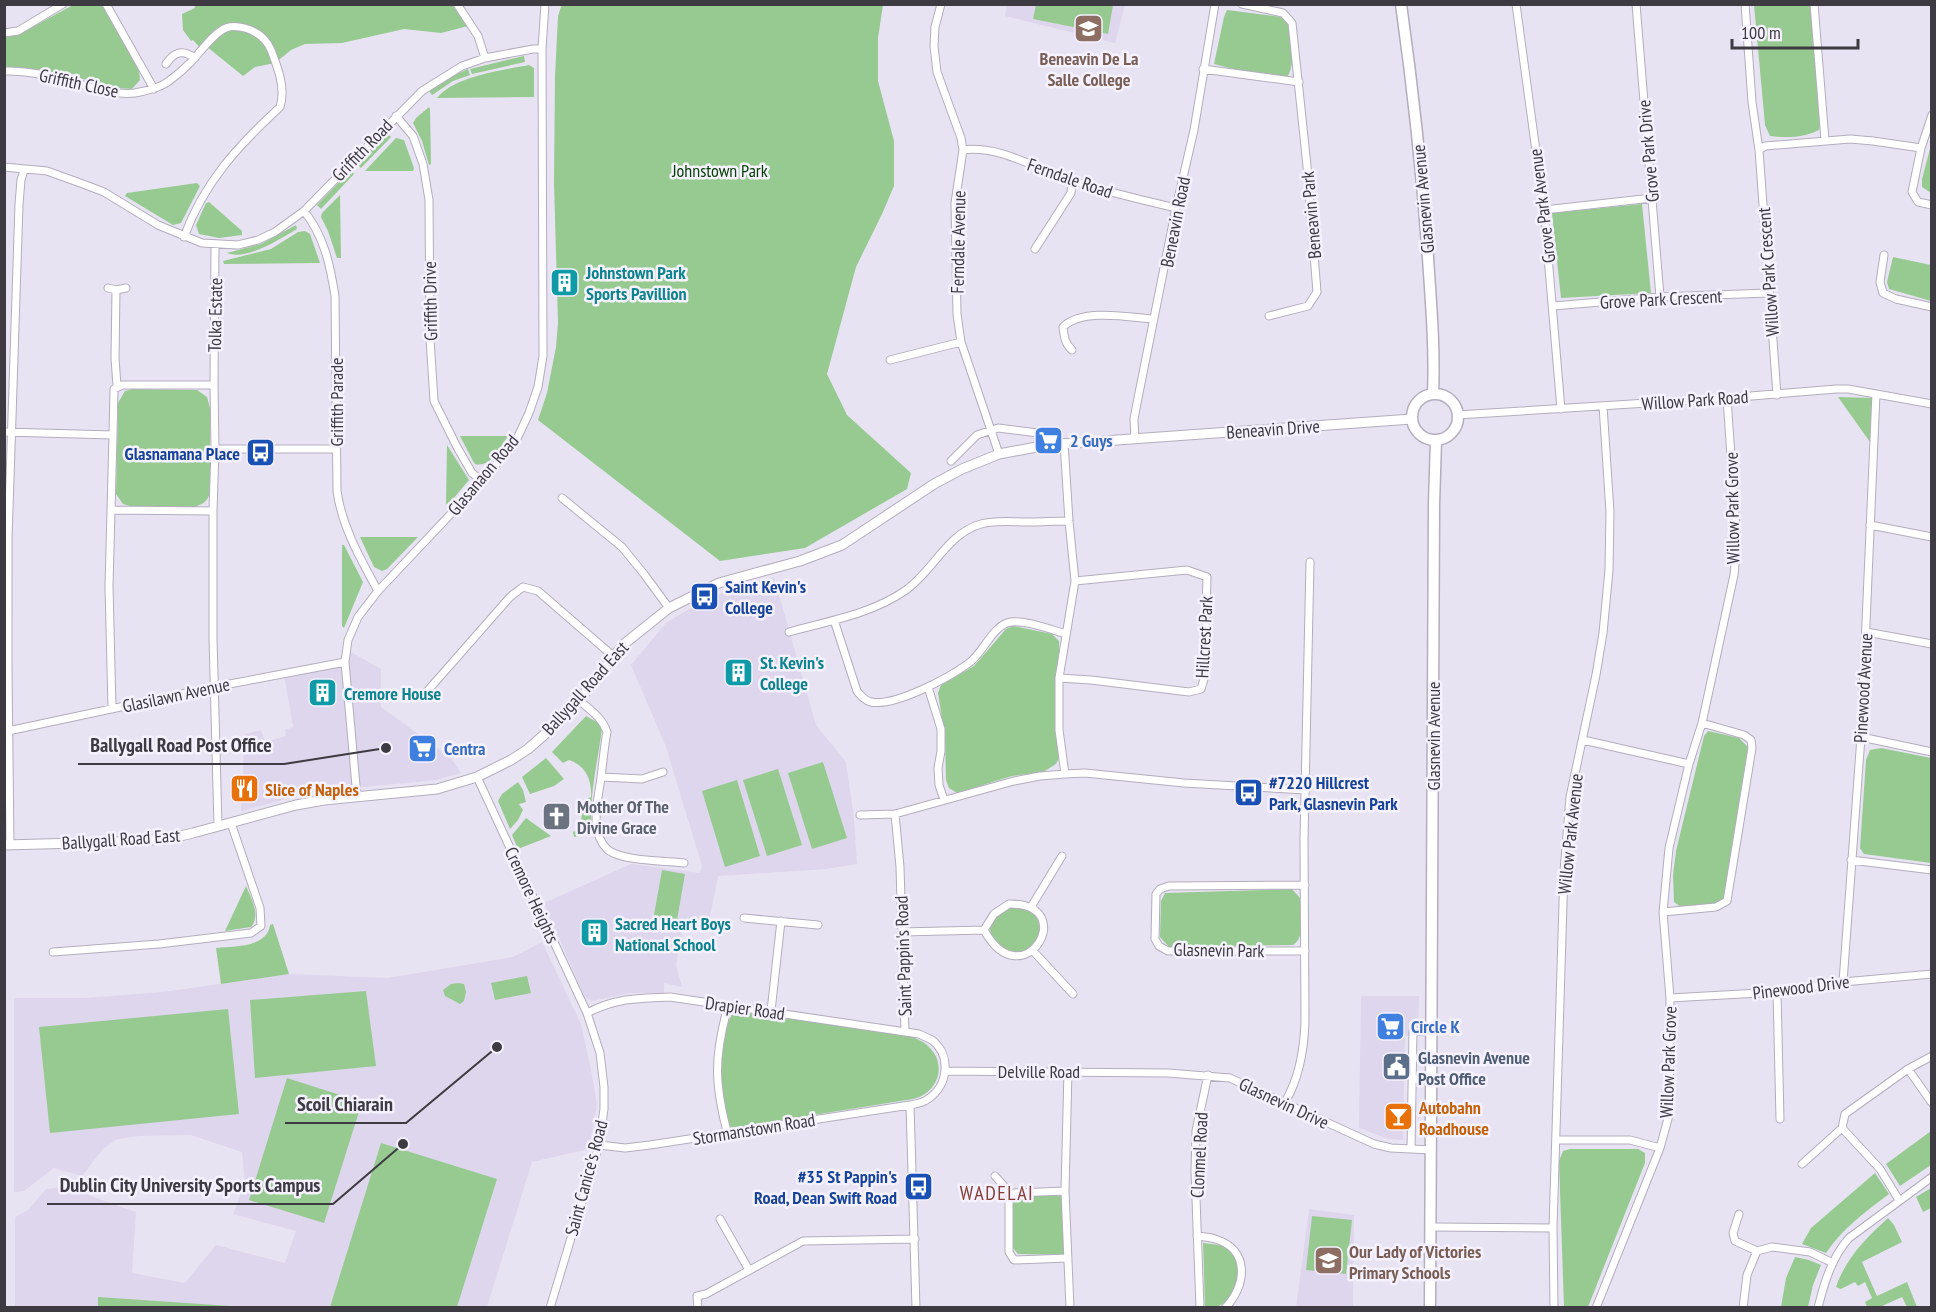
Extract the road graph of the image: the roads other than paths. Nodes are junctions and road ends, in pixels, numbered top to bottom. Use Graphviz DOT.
graph roads {
  1 [pos="63,4"];
  2 [pos="106,4"];
  3 [pos="457,4"];
  4 [pos="545,4"];
  5 [pos="941,4"];
  6 [pos="1215,4"];
  7 [pos="1242,4"];
  8 [pos="1401,4"];
  9 [pos="1516,4"];
  10 [pos="1636,4"];
  11 [pos="1745,4"];
  12 [pos="1814,4"];
  13 [pos="4,33"];
  14 [pos="542,49"];
  15 [pos="195,58"];
  16 [pos="485,58"];
  17 [pos="166,64"];
  18 [pos="1203,69"];
  19 [pos="4,71"];
  20 [pos="1299,82"];
  21 [pos="154,89"];
  22 [pos="1932,115"];
  23 [pos="396,116"];
  24 [pos="1825,140"];
  25 [pos="1921,148"];
  26 [pos="963,150"];
  27 [pos="1759,150"];
  28 [pos="4,167"];
  29 [pos="24,170"];
  30 [pos="1072,181"];
  31 [pos="1652,198"];
  32 [pos="1932,205"];
  33 [pos="1176,208"];
  34 [pos="1544,210"];
  35 [pos="304,211"];
  36 [pos="184,237"];
  37 [pos="215,245"];
  38 [pos="1035,249"];
  39 [pos="1884,255"];
  40 [pos="108,288"];
  41 [pos="126,288"];
  42 [pos="116,290"];
  43 [pos="1768,293"];
  44 [pos="1660,297"];
  45 [pos="1553,306"];
  46 [pos="1932,307"];
  47 [pos="1269,316"];
  48 [pos="1153,319"];
  49 [pos="961,342"];
  50 [pos="1072,350"];
  51 [pos="890,360"];
  52 [pos="214,385"];
  53 [pos="117,386"];
  54 [pos="1433,394"];
  55 [pos="1777,394"];
  56 [pos="1876,394"];
  57 [pos="1727,398"];
  58 [pos="1932,404"];
  59 [pos="1603,406"];
  60 [pos="1561,409"];
  61 [pos="1457,415"];
  62 [pos="1412,419"];
  63 [pos="990,431"];
  64 [pos="8,432"];
  65 [pos="1038,433"];
  66 [pos="113,435"];
  67 [pos="1135,439"];
  68 [pos="1436,440"];
  69 [pos="1064,443"];
  70 [pos="215,449"];
  71 [pos="336,449"];
  72 [pos="999,454"];
  73 [pos="951,461"];
  74 [pos="482,481"];
  75 [pos="562,498"];
  76 [pos="111,510"];
  77 [pos="213,511"];
  78 [pos="1069,521"];
  79 [pos="1870,525"];
  80 [pos="1932,537"];
  81 [pos="1310,562"];
  82 [pos="1075,581"];
  83 [pos="378,591"];
  84 [pos="669,608"];
  85 [pos="834,620"];
  86 [pos="789,632"];
  87 [pos="1866,632"];
  88 [pos="1066,634"];
  89 [pos="1932,644"];
  90 [pos="613,656"];
  91 [pos="345,662"];
  92 [pos="1059,678"];
  93 [pos="214,687"];
  94 [pos="928,687"];
  95 [pos="423,696"];
  96 [pos="579,700"];
  97 [pos="112,709"];
  98 [pos="1702,723"];
  99 [pos="8,731"];
  100 [pos="1861,737"];
  101 [pos="1583,740"];
  102 [pos="1932,752"];
  103 [pos="1689,764"];
  104 [pos="663,772"];
  105 [pos="1065,774"];
  106 [pos="477,777"];
  107 [pos="601,777"];
  108 [pos="1306,790"];
  109 [pos="357,797"];
  110 [pos="944,800"];
  111 [pos="895,814"];
  112 [pos="860,815"];
  113 [pos="231,823"];
  114 [pos="218,826"];
  115 [pos="7,845"];
  116 [pos="1062,856"];
  117 [pos="1851,860"];
  118 [pos="684,863"];
  119 [pos="1932,870"];
  120 [pos="1305,885"];
  121 [pos="1031,907"];
  122 [pos="1663,912"];
  123 [pos="744,918"];
  124 [pos="781,921"];
  125 [pos="818,925"];
  126 [pos="984,930"];
  127 [pos="902,932"];
  128 [pos="1033,951"];
  129 [pos="1305,951"];
  130 [pos="53,952"];
  131 [pos="1932,974"];
  132 [pos="1843,982"];
  133 [pos="1777,992"];
  134 [pos="1073,994"];
  135 [pos="1670,998"];
  136 [pos="728,1006"];
  137 [pos="771,1011"];
  138 [pos="587,1013"];
  139 [pos="906,1032"];
  140 [pos="1431,1032"];
  141 [pos="1932,1056"];
  142 [pos="1908,1069"];
  143 [pos="946,1071"];
  144 [pos="1068,1071"];
  145 [pos="1132,1073"];
  146 [pos="1208,1076"];
  147 [pos="1412,1079"];
  148 [pos="1431,1080"];
  149 [pos="1286,1102"];
  150 [pos="1932,1103"];
  151 [pos="910,1105"];
  152 [pos="1780,1119"];
  153 [pos="1842,1128"];
  154 [pos="728,1135"];
  155 [pos="1556,1140"];
  156 [pos="599,1145"];
  157 [pos="1660,1148"];
  158 [pos="1411,1149"];
  159 [pos="1431,1150"];
  160 [pos="1802,1164"];
  161 [pos="995,1176"];
  162 [pos="1932,1177"];
  163 [pos="1065,1191"];
  164 [pos="1012,1195"];
  165 [pos="1899,1200"];
  166 [pos="1739,1214"];
  167 [pos="720,1219"];
  168 [pos="1431,1227"];
  169 [pos="1553,1228"];
  170 [pos="1197,1236"];
  171 [pos="915,1239"];
  172 [pos="1757,1251"];
  173 [pos="1068,1258"];
  174 [pos="1833,1263"];
  175 [pos="749,1270"];
  176 [pos="550,1308"];
  177 [pos="698,1308"];
  178 [pos="916,1308"];
  179 [pos="1070,1308"];
  180 [pos="1200,1308"];
  181 [pos="1225,1308"];
  182 [pos="1430,1308"];
  183 [pos="1554,1308"];
  184 [pos="1596,1308"];
  185 [pos="1743,1308"];
  186 [pos="1818,1308"];
  1 -- 13 [label="street"];
  2 -- 21 [label="street, Griffith Close"];
  3 -- 16 [label="street"];
  4 -- 14 [label="street, Glasanaon Road"];
  5 -- 26 [label="street, Ferndale Avenue"];
  6 -- 18 [label="street, Beneavin Road"];
  7 -- 20 [label="street, Beneavin Park"];
  8 -- 54 [label="main road, Glasnevin Avenue"];
  9 -- 34 [label="street, Grove Park Avenue"];
  10 -- 31 [label="street, Grove Park Drive"];
  11 -- 27 [label="street, Willow Park Crescent"];
  12 -- 24 [label="street"];
  14 -- 16 [label="street, Griffith Road"];
  14 -- 74 [label="street, Glasanaon Road"];
  15 -- 17 [label="street"];
  15 -- 21 [label="street, Griffith Close"];
  15 -- 36 [label="street, Griffith Close"];
  16 -- 23 [label="street, Griffith Road"];
  18 -- 20 [label="street"];
  18 -- 33 [label="street, Beneavin Road"];
  19 -- 21 [label="street, Griffith Close"];
  20 -- 47 [label="street, Beneavin Park"];
  22 -- 25 [label="street"];
  23 -- 35 [label="street, Griffith Road"];
  23 -- 74 [label="street, Griffith Drive"];
  24 -- 25 [label="street"];
  24 -- 27 [label="street"];
  25 -- 32 [label="street"];
  26 -- 30 [label="street, Ferndale Road"];
  26 -- 49 [label="street, Ferndale Avenue"];
  27 -- 43 [label="street, Willow Park Crescent"];
  28 -- 29 [label="street, Griffith Road"];
  29 -- 36 [label="street, Griffith Road"];
  29 -- 64 [label="street"];
  30 -- 33 [label="street, Ferndale Road"];
  30 -- 38 [label="street"];
  31 -- 34 [label="street"];
  31 -- 44 [label="street, Grove Park Drive"];
  33 -- 48 [label="street, Beneavin Road"];
  34 -- 45 [label="street, Grove Park Avenue"];
  35 -- 37 [label="street, Griffith Road"];
  35 -- 71 [label="street, Griffith Parade"];
  36 -- 37 [label="street, Griffith Road"];
  37 -- 52 [label="street, Tolka Estate"];
  39 -- 46 [label="street"];
  40 -- 42 [label="street"];
  41 -- 42 [label="street"];
  42 -- 53 [label="street"];
  43 -- 44 [label="street, Grove Park Crescent"];
  43 -- 55 [label="street, Willow Park Crescent"];
  44 -- 45 [label="street, Grove Park Crescent"];
  45 -- 60 [label="street, Grove Park Avenue"];
  48 -- 50 [label="street"];
  48 -- 67 [label="street, Beneavin Road"];
  49 -- 51 [label="street"];
  49 -- 63 [label="street, Ferndale Avenue"];
  52 -- 53 [label="street"];
  52 -- 70 [label="street, Tolka Estate"];
  53 -- 66 [label="street"];
  54 -- 61 [label="main road"];
  54 -- 62 [label="main road"];
  55 -- 56 [label="street, Willow Park Road"];
  55 -- 57 [label="street, Willow Park Road"];
  56 -- 58 [label="street, Willow Park Road"];
  56 -- 79 [label="street, Pinewood Avenue"];
  57 -- 59 [label="street, Willow Park Road"];
  57 -- 98 [label="street, Willow Park Grove"];
  59 -- 60 [label="street, Willow Park Road"];
  59 -- 101 [label="street, Willow Park Avenue"];
  60 -- 61 [label="street, Willow Park Road"];
  61 -- 68 [label="main road"];
  62 -- 67 [label="street, Beneavin Drive"];
  62 -- 68 [label="main road"];
  63 -- 65 [label="street"];
  63 -- 72 [label="street, Ferndale Avenue"];
  63 -- 73 [label="street"];
  64 -- 66 [label="street"];
  64 -- 99 [label="street"];
  66 -- 76 [label="street"];
  67 -- 69 [label="street, Ballygall Road East"];
  68 -- 140 [label="main road, Glasnevin Avenue"];
  69 -- 72 [label="street, Ballygall Road East"];
  69 -- 78 [label="street"];
  70 -- 71 [label="street"];
  70 -- 77 [label="street, Tolka Estate"];
  71 -- 83 [label="street, Griffith Parade"];
  72 -- 84 [label="street, Ballygall Road East"];
  74 -- 83 [label="street, Glasanaon Road"];
  75 -- 84 [label="street"];
  76 -- 77 [label="street"];
  76 -- 97 [label="street"];
  77 -- 93 [label="street, Tolka Estate"];
  78 -- 82 [label="street"];
  78 -- 85 [label="street"];
  79 -- 80 [label="street"];
  79 -- 87 [label="street, Pinewood Avenue"];
  81 -- 108 [label="street"];
  82 -- 88 [label="street"];
  82 -- 92 [label="street, Hillcrest Park"];
  83 -- 91 [label="street, Glasanaon Road"];
  84 -- 90 [label="street, Ballygall Road East"];
  85 -- 86 [label="street"];
  85 -- 94 [label="street"];
  87 -- 89 [label="street"];
  87 -- 100 [label="street, Pinewood Avenue"];
  88 -- 92 [label="street"];
  88 -- 94 [label="street"];
  90 -- 95 [label="street"];
  90 -- 96 [label="street, Ballygall Road East"];
  91 -- 93 [label="street, Glasilawn Avenue"];
  91 -- 109 [label="street, Glasanaon Road"];
  92 -- 105 [label="street"];
  93 -- 97 [label="street, Glasilawn Avenue"];
  93 -- 114 [label="street, Tolka Estate"];
  94 -- 110 [label="street"];
  96 -- 106 [label="street, Ballygall Road East"];
  96 -- 107 [label="street"];
  97 -- 99 [label="street, Glasilawn Avenue"];
  98 -- 103 [label="street, Willow Park Grove"];
  98 -- 122 [label="street"];
  99 -- 115 [label="street"];
  100 -- 102 [label="street"];
  100 -- 117 [label="street, Pinewood Avenue"];
  101 -- 103 [label="street"];
  101 -- 155 [label="street, Willow Park Avenue"];
  103 -- 122 [label="street, Willow Park Grove"];
  104 -- 107 [label="street"];
  105 -- 108 [label="street"];
  105 -- 110 [label="street"];
  106 -- 109 [label="street, Ballygall Road East"];
  106 -- 138 [label="street, Cremore Heights"];
  107 -- 118 [label="street"];
  108 -- 120 [label="street"];
  109 -- 113 [label="street, Ballygall Road East"];
  110 -- 111 [label="street"];
  111 -- 112 [label="street"];
  111 -- 127 [label="street, Saint Pappin's Road"];
  113 -- 114 [label="street, Ballygall Road East"];
  113 -- 130 [label="street"];
  114 -- 115 [label="street, Ballygall Road East"];
  116 -- 121 [label="street"];
  117 -- 119 [label="street"];
  117 -- 132 [label="street, Pinewood Avenue"];
  120 -- 129 [label="street"];
  120 -- 129 [label="street, Glasnevin Park"];
  121 -- 126 [label="street"];
  121 -- 128 [label="street"];
  122 -- 135 [label="street, Willow Park Grove"];
  123 -- 124 [label="street"];
  124 -- 125 [label="street"];
  124 -- 137 [label="street"];
  126 -- 127 [label="street"];
  126 -- 128 [label="street"];
  127 -- 139 [label="street, Saint Pappin's Road"];
  128 -- 134 [label="street"];
  129 -- 149 [label="street"];
  131 -- 132 [label="street, Pinewood Drive"];
  132 -- 133 [label="street, Pinewood Drive"];
  133 -- 135 [label="street, Pinewood Drive"];
  133 -- 152 [label="street"];
  135 -- 157 [label="street, Willow Park Grove"];
  136 -- 137 [label="street, Drapier Road"];
  136 -- 138 [label="street, Drapier Road"];
  136 -- 154 [label="street"];
  137 -- 139 [label="street, Drapier Road"];
  138 -- 156 [label="street, Saint Canice's Road"];
  139 -- 143 [label="street, Saint Pappin's Road"];
  140 -- 147 [label="street"];
  140 -- 148 [label="main road, Glasnevin Avenue"];
  141 -- 142 [label="street"];
  142 -- 150 [label="street"];
  142 -- 153 [label="street"];
  143 -- 144 [label="street, Delville Road"];
  143 -- 151 [label="street"];
  144 -- 145 [label="street, Delville Road"];
  144 -- 163 [label="street"];
  145 -- 146 [label="street, Glasnevin Drive"];
  146 -- 149 [label="street, Glasnevin Drive"];
  146 -- 170 [label="street, Clonmel Road"];
  147 -- 148 [label="street"];
  147 -- 158 [label="street"];
  148 -- 159 [label="main road, Glasnevin Avenue"];
  149 -- 158 [label="street, Glasnevin Drive"];
  151 -- 154 [label="street, Stormanstown Road"];
  151 -- 171 [label="street"];
  153 -- 160 [label="street"];
  153 -- 165 [label="street"];
  154 -- 156 [label="street, Stormanstown Road"];
  155 -- 157 [label="street"];
  155 -- 169 [label="street, Willow Park Avenue"];
  156 -- 176 [label="street, Saint Canice's Road"];
  157 -- 184 [label="street, Willow Park Grove"];
  158 -- 159 [label="street, Glasnevin Drive"];
  159 -- 168 [label="main road, Glasnevin Avenue"];
  161 -- 164 [label="street"];
  162 -- 165 [label="street"];
  163 -- 164 [label="street"];
  163 -- 173 [label="street"];
  164 -- 173 [label="street"];
  165 -- 174 [label="street"];
  166 -- 172 [label="street"];
  167 -- 175 [label="street"];
  168 -- 169 [label="street"];
  168 -- 182 [label="main road, Glasnevin Avenue"];
  169 -- 183 [label="street, Willow Park Avenue"];
  170 -- 180 [label="street, Clonmel Road"];
  170 -- 181 [label="street"];
  171 -- 175 [label="street"];
  171 -- 178 [label="street"];
  172 -- 174 [label="street"];
  172 -- 185 [label="street"];
  173 -- 179 [label="street"];
  174 -- 186 [label="street"];
  175 -- 177 [label="street"];
}
